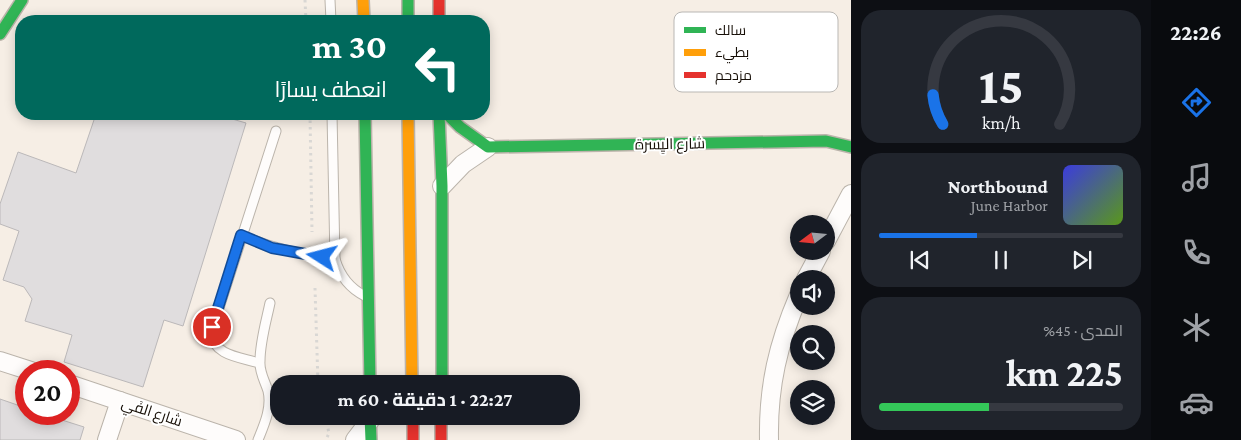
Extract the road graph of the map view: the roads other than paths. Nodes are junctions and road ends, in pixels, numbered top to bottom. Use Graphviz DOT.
graph roads {
  1 [pos="22,0"];
  2 [pos="330,0"];
  3 [pos="363,0"];
  4 [pos="408,0"];
  5 [pos="438,0"];
  6 [pos="330,15"];
  7 [pos="364,15"];
  8 [pos="408,15"];
  9 [pos="438,15"];
  10 [pos="0,34"];
  11 [pos="332,120"];
  12 [pos="365,120"];
  13 [pos="408,120"];
  14 [pos="439,120"];
  15 [pos="453,120"];
  16 [pos="276,131"];
  17 [pos="488,147"];
  18 [pos="851,147"];
  19 [pos="442,186"];
  20 [pos="851,194"];
  21 [pos="835,224"];
  22 [pos="241,235"];
  23 [pos="335,259"];
  24 [pos="367,298"];
  25 [pos="270,303"];
  26 [pos="790,314"];
  27 [pos="0,361"];
  28 [pos="260,363"];
  29 [pos="15,366"];
  30 [pos="370,375"];
  31 [pos="412,375"];
  32 [pos="442,375"];
  33 [pos="80,388"];
  34 [pos="120,401"];
  35 [pos="364,425"];
  36 [pos="370,425"];
  37 [pos="413,425"];
  38 [pos="441,425"];
  39 [pos="107,440"];
  40 [pos="236,440"];
  41 [pos="258,440"];
  42 [pos="354,440"];
  43 [pos="371,440"];
  44 [pos="414,440"];
  45 [pos="441,440"];
  46 [pos="769,440"];
  1 -- 10 [label="main road"];
  2 -- 6 [label="lane"];
  3 -- 7 [label="main road"];
  4 -- 8 [label="main road"];
  5 -- 9 [label="main road"];
  11 -- 23 [label="lane"];
  12 -- 24 [label="main road"];
  13 -- 31 [label="main road"];
  14 -- 19 [label="main road"];
  15 -- 17 [label="main road"];
  16 -- 22 [label="lane"];
  17 -- 18 [label="main road, شارع اليِسرة"];
  17 -- 19 [label="street"];
  19 -- 32 [label="main road"];
  20 -- 21 [label="street"];
  22 -- 23 [label="lane"];
  22 -- 28 [label="lane"];
  23 -- 24 [label="lane"];
  24 -- 30 [label="main road"];
  25 -- 28 [label="lane"];
  26 -- 46 [label="street"];
  27 -- 29 [label="street"];
  28 -- 41 [label="lane"];
  33 -- 34 [label="street, شارع الفَي"];
  34 -- 39 [label="street"];
  34 -- 40 [label="street, شارع الفَي"];
  35 -- 42 [label="street"];
  36 -- 43 [label="main road"];
  37 -- 44 [label="main road"];
  38 -- 45 [label="main road"];
}
